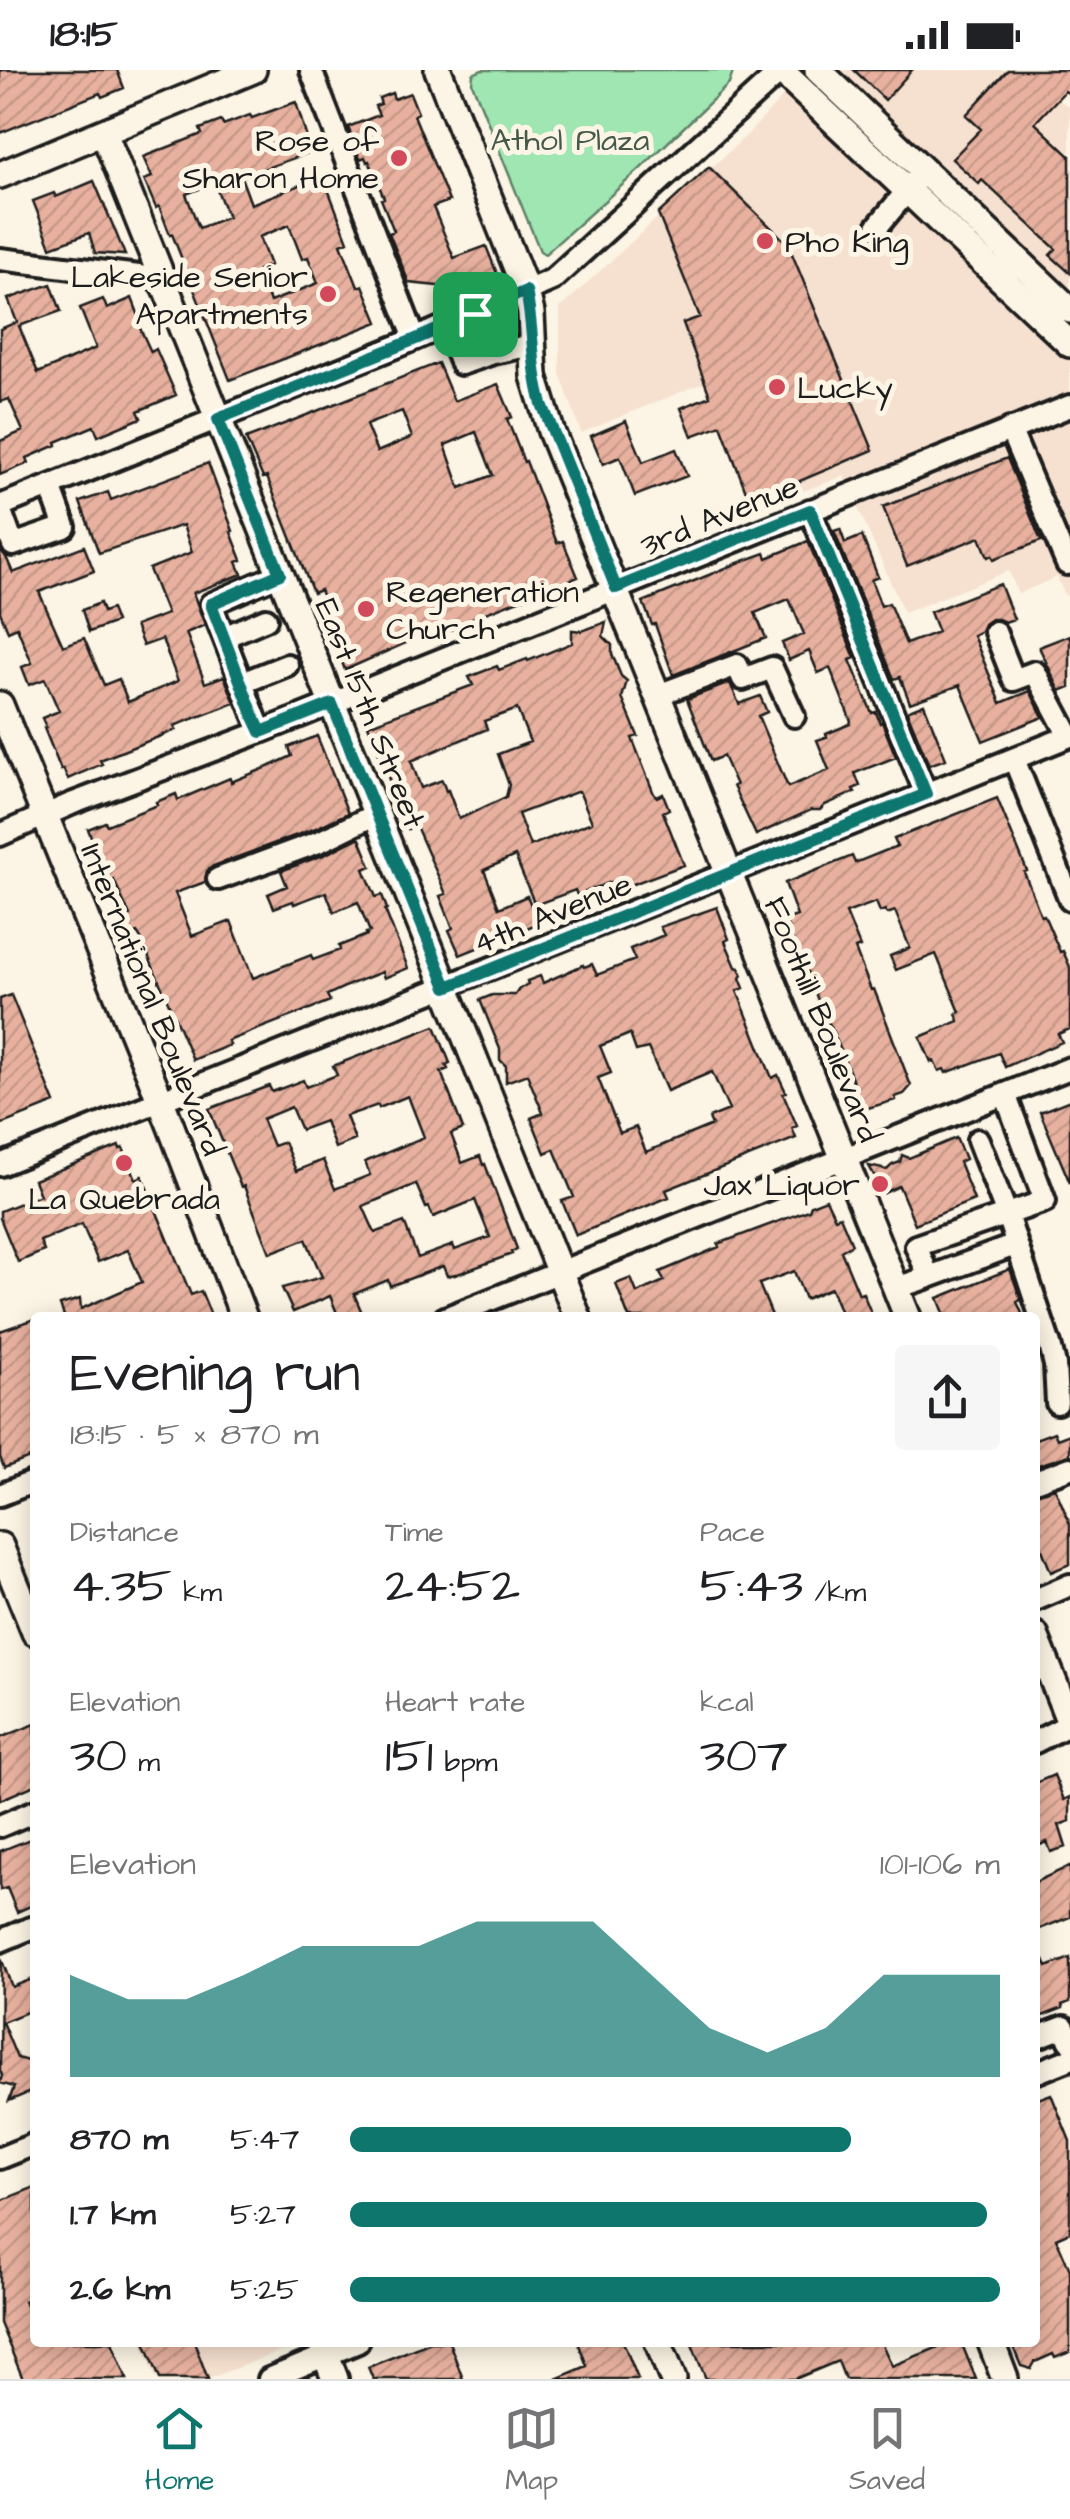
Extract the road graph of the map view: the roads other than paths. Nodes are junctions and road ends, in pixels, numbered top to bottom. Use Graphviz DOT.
graph roads {
  1 [pos="253,70"];
  2 [pos="310,70"];
  3 [pos="438,70"];
  4 [pos="780,70"];
  5 [pos="818,70"];
  6 [pos="210,78"];
  7 [pos="104,132"];
  8 [pos="0,175"];
  9 [pos="916,180"];
  10 [pos="877,227"];
  11 [pos="0,259"];
  12 [pos="162,278"];
  13 [pos="526,291"];
  14 [pos="1070,310"];
  15 [pos="446,326"];
  16 [pos="416,339"];
  17 [pos="532,344"];
  18 [pos="1070,344"];
  19 [pos="1070,406"];
  20 [pos="218,419"];
  21 [pos="1010,430"];
  22 [pos="50,486"];
  23 [pos="0,508"];
  24 [pos="810,510"];
  25 [pos="1070,562"];
  26 [pos="280,574"];
  27 [pos="616,588"];
  28 [pos="266,620"];
  29 [pos="994,632"];
  30 [pos="224,637"];
  31 [pos="287,665"];
  32 [pos="242,683"];
  33 [pos="658,694"];
  34 [pos="332,704"];
  35 [pos="0,705"];
  36 [pos="794,716"];
  37 [pos="261,732"];
  38 [pos="1070,736"];
  39 [pos="1014,759"];
  40 [pos="926,794"];
  41 [pos="376,814"];
  42 [pos="44,816"];
  43 [pos="0,835"];
  44 [pos="729,874"];
  45 [pos="218,879"];
  46 [pos="1068,888"];
  47 [pos="447,987"];
  48 [pos="1070,1068"];
  49 [pos="1005,1094"];
  50 [pos="160,1100"];
  51 [pos="978,1140"];
  52 [pos="844,1158"];
  53 [pos="0,1165"];
  54 [pos="1007,1216"];
  55 [pos="1015,1245"];
  56 [pos="560,1272"];
  57 [pos="929,1278"];
  58 [pos="896,1288"];
  59 [pos="242,1312"];
  60 [pos="459,1312"];
  61 [pos="576,1312"];
  62 [pos="906,1312"];
  63 [pos="1038,1312"];
  64 [pos="1040,1317"];
  65 [pos="1063,1401"];
  66 [pos="1070,1468"];
  67 [pos="1040,1479"];
  68 [pos="30,1483"];
  69 [pos="0,1496"];
  70 [pos="0,1546"];
  71 [pos="1070,1585"];
  72 [pos="1040,1598"];
  73 [pos="30,1620"];
  74 [pos="1040,1648"];
  75 [pos="1070,1724"];
  76 [pos="1040,1739"];
  77 [pos="30,1813"];
  78 [pos="0,1826"];
  79 [pos="30,1928"];
  80 [pos="0,1941"];
  81 [pos="1040,2036"];
  82 [pos="1069,2059"];
  83 [pos="1040,2071"];
  84 [pos="30,2146"];
  85 [pos="0,2158"];
  86 [pos="660,2347"];
  87 [pos="993,2347"];
  88 [pos="327,2359"];
  89 [pos="269,2379"];
  90 [pos="673,2379"];
  91 [pos="1005,2379"];
  1 -- 6 [label="main road"];
  2 -- 16 [label="street"];
  3 -- 13 [label="main road, Foothill Boulevard"];
  4 -- 9 [label="main road"];
  4 -- 13 [label="street"];
  5 -- 9 [label="main road"];
  6 -- 7 [label="main road"];
  7 -- 8 [label="main road"];
  7 -- 12 [label="main road, East 15th Street"];
  9 -- 10 [label="street"];
  9 -- 14 [label="main road"];
  9 -- 18 [label="main road"];
  11 -- 12 [label="street"];
  12 -- 20 [label="main road, East 15th Street"];
  13 -- 15 [label="street"];
  13 -- 17 [label="main road, Foothill Boulevard"];
  15 -- 16 [label="street"];
  15 -- 17 [label="street"];
  16 -- 20 [label="street"];
  17 -- 27 [label="main road, Foothill Boulevard"];
  19 -- 21 [label="street, 3rd Avenue"];
  20 -- 22 [label="street"];
  20 -- 26 [label="main road, East 15th Street"];
  21 -- 24 [label="street, 3rd Avenue"];
  21 -- 25 [label="street"];
  22 -- 23 [label="street"];
  22 -- 23 [label="street"];
  24 -- 27 [label="street, 3rd Avenue"];
  24 -- 40 [label="street"];
  26 -- 30 [label="street"];
  26 -- 34 [label="main road, East 15th Street"];
  27 -- 33 [label="main road, Foothill Boulevard"];
  27 -- 34 [label="street, 3rd Avenue"];
  28 -- 30 [label="street"];
  29 -- 38 [label="street"];
  30 -- 32 [label="street"];
  31 -- 32 [label="street"];
  32 -- 37 [label="street"];
  33 -- 36 [label="street"];
  33 -- 44 [label="main road, Foothill Boulevard"];
  34 -- 37 [label="street, 3rd Avenue"];
  34 -- 41 [label="main road, East 15th Street"];
  35 -- 42 [label="main road, International Boulevard"];
  37 -- 42 [label="street, 3rd Avenue"];
  38 -- 39 [label="street, 4th Avenue"];
  39 -- 40 [label="street, 4th Avenue"];
  39 -- 46 [label="street"];
  40 -- 44 [label="street, 4th Avenue"];
  41 -- 45 [label="street"];
  41 -- 47 [label="main road, East 15th Street"];
  42 -- 43 [label="street, 3rd Avenue"];
  42 -- 50 [label="main road, International Boulevard"];
  44 -- 47 [label="street, 4th Avenue"];
  44 -- 52 [label="main road, Foothill Boulevard"];
  47 -- 50 [label="street, 4th Avenue"];
  47 -- 56 [label="main road, East 15th Street"];
  48 -- 49 [label="street"];
  49 -- 52 [label="street"];
  49 -- 54 [label="street"];
  50 -- 53 [label="street, 4th Avenue"];
  50 -- 59 [label="main road, International Boulevard"];
  51 -- 54 [label="street"];
  52 -- 56 [label="street"];
  52 -- 58 [label="main road, Foothill Boulevard"];
  54 -- 55 [label="street"];
  54 -- 57 [label="street"];
  55 -- 57 [label="street"];
  55 -- 63 [label="street"];
  56 -- 60 [label="street"];
  56 -- 61 [label="main road, East 15th Street"];
  57 -- 58 [label="street"];
  58 -- 62 [label="main road, Foothill Boulevard"];
  64 -- 65 [label="street"];
  66 -- 67 [label="street"];
  68 -- 69 [label="street"];
  70 -- 73 [label="main road"];
  71 -- 72 [label="street"];
  74 -- 75 [label="main road"];
  75 -- 76 [label="street"];
  77 -- 78 [label="street"];
  79 -- 80 [label="street"];
  81 -- 82 [label="street"];
  82 -- 83 [label="street"];
  84 -- 85 [label="street"];
  86 -- 90 [label="main road"];
  87 -- 91 [label="main road"];
  88 -- 89 [label="street"];
}
